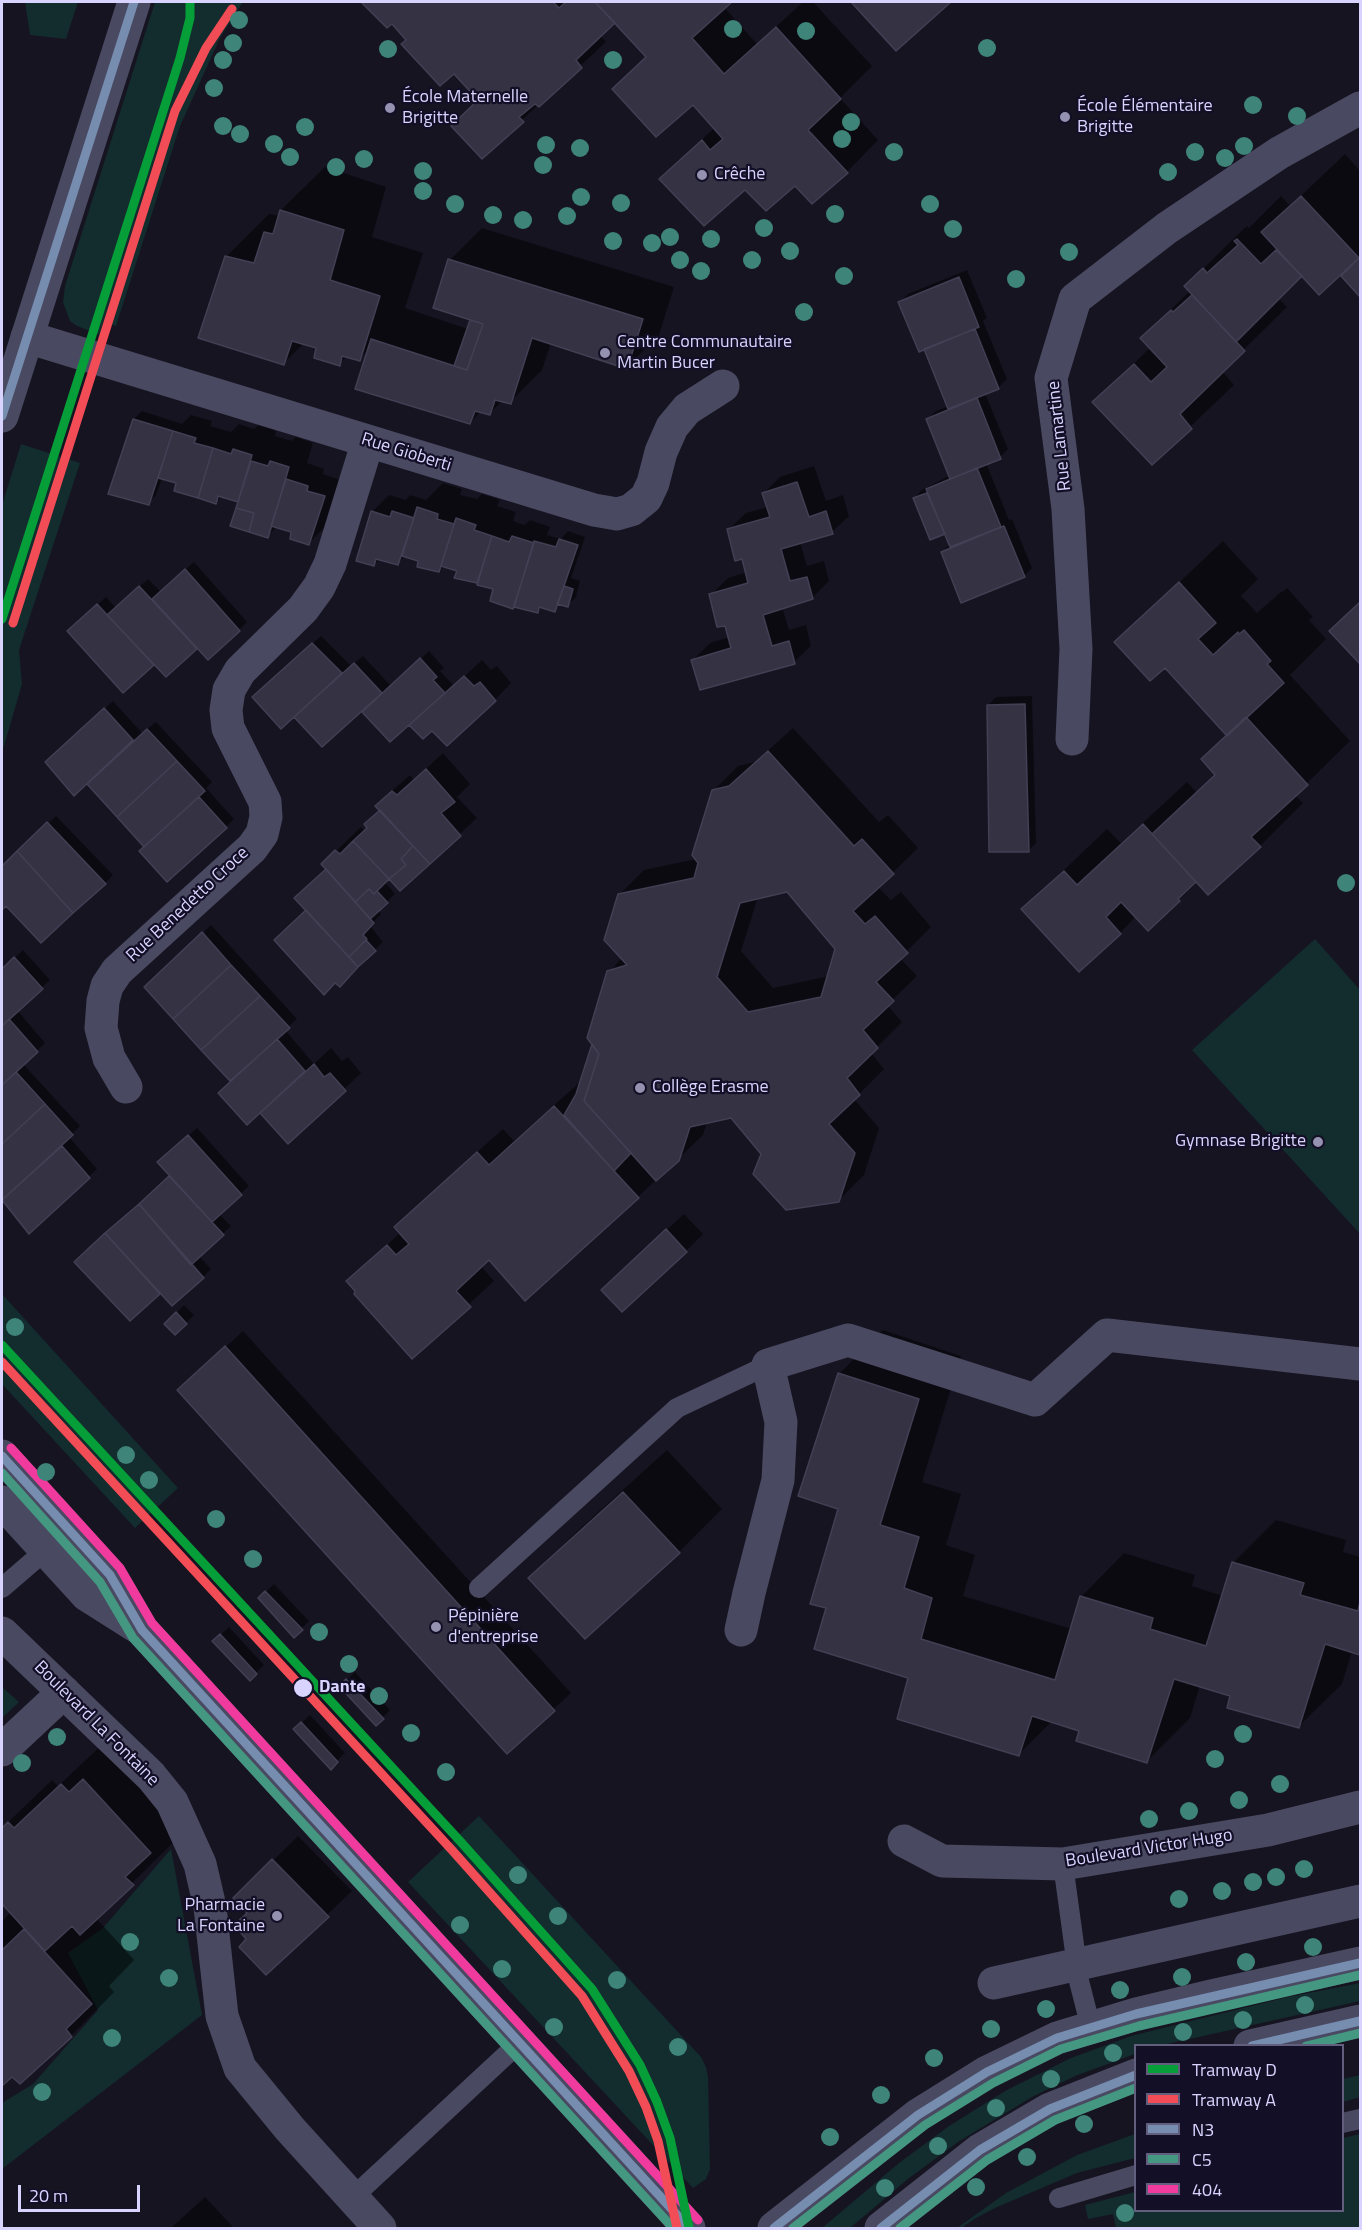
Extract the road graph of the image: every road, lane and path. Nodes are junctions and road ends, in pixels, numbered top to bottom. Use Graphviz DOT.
graph roads {
  1 [pos="134,2"];
  2 [pos="1360,108"];
  3 [pos="27,337"];
  4 [pos="723,386"];
  5 [pos="2,416"];
  6 [pos="368,441"];
  7 [pos="1072,739"];
  8 [pos="126,1087"];
  9 [pos="1360,1364"];
  10 [pos="768,1365"];
  11 [pos="2,1456"];
  12 [pos="2,1502"];
  13 [pos="46,1550"];
  14 [pos="2,1588"];
  15 [pos="479,1588"];
  16 [pos="142,1630"];
  17 [pos="741,1630"];
  18 [pos="2,1633"];
  19 [pos="64,1692"];
  20 [pos="2,1750"];
  21 [pos="1360,1808"];
  22 [pos="904,1841"];
  23 [pos="1063,1864"];
  24 [pos="1360,1901"];
  25 [pos="1360,1963"];
  26 [pos="1077,1964"];
  27 [pos="994,1983"];
  28 [pos="1360,2021"];
  29 [pos="1090,2028"];
  30 [pos="519,2043"];
  31 [pos="1259,2044"];
  32 [pos="1134,2076"];
  33 [pos="1360,2119"];
  34 [pos="1344,2123"];
  35 [pos="1134,2176"];
  36 [pos="352,2198"];
  37 [pos="1059,2198"];
  38 [pos="380,2229"];
  39 [pos="688,2229"];
  40 [pos="774,2229"];
  41 [pos="881,2229"];
  1 -- 3 [label="street"];
  2 -- 7 [label="street, Rue Lamartine"];
  3 -- 5 [label="street"];
  3 -- 6 [label="street, Rue Gioberti"];
  4 -- 6 [label="street, Rue Gioberti"];
  6 -- 8 [label="street, Rue Benedetto Croce"];
  9 -- 10 [label="street"];
  10 -- 15 [label="lane"];
  10 -- 17 [label="street"];
  11 -- 16 [label="street"];
  12 -- 13 [label="street"];
  13 -- 14 [label="lane"];
  13 -- 16 [label="street"];
  16 -- 30 [label="street"];
  18 -- 19 [label="street, Boulevard La Fontaine"];
  19 -- 20 [label="street"];
  19 -- 36 [label="street, Boulevard La Fontaine"];
  21 -- 23 [label="street, Boulevard Victor Hugo"];
  22 -- 23 [label="street, Boulevard Victor Hugo"];
  23 -- 26 [label="lane"];
  24 -- 26 [label="street"];
  25 -- 29 [label="street"];
  26 -- 27 [label="street"];
  26 -- 29 [label="lane"];
  28 -- 31 [label="street"];
  29 -- 40 [label="street"];
  30 -- 36 [label="lane"];
  30 -- 39 [label="street"];
  32 -- 41 [label="street"];
  33 -- 34 [label="lane"];
  35 -- 37 [label="lane"];
  36 -- 38 [label="street, Boulevard La Fontaine"];
}
